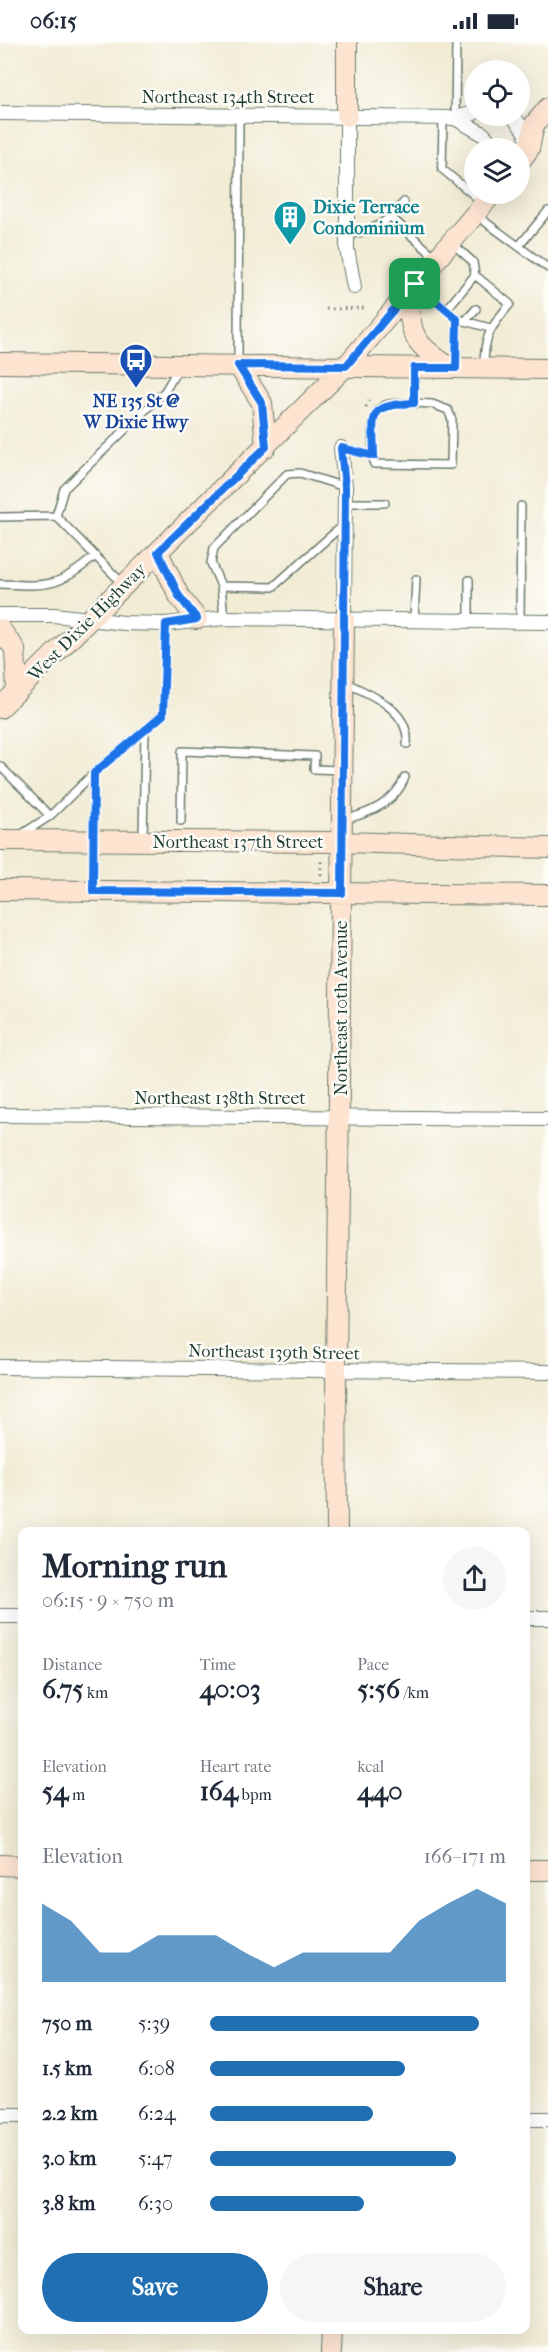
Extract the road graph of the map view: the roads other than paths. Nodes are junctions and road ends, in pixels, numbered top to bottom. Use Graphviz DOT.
graph roads {
  1 [pos="348,42"];
  2 [pos="456,42"];
  3 [pos="548,108"];
  4 [pos="0,113"];
  5 [pos="239,115"];
  6 [pos="347,116"];
  7 [pos="464,116"];
  8 [pos="449,118"];
  9 [pos="520,126"];
  10 [pos="487,138"];
  11 [pos="532,152"];
  12 [pos="464,188"];
  13 [pos="404,202"];
  14 [pos="483,204"];
  15 [pos="548,211"];
  16 [pos="391,218"];
  17 [pos="347,235"];
  18 [pos="451,242"];
  19 [pos="519,246"];
  20 [pos="437,258"];
  21 [pos="548,268"];
  22 [pos="475,274"];
  23 [pos="354,287"];
  24 [pos="412,288"];
  25 [pos="476,309"];
  26 [pos="446,310"];
  27 [pos="457,319"];
  28 [pos="465,321"];
  29 [pos="490,328"];
  30 [pos="0,363"];
  31 [pos="181,365"];
  32 [pos="238,365"];
  33 [pos="346,366"];
  34 [pos="414,368"];
  35 [pos="453,368"];
  36 [pos="484,368"];
  37 [pos="548,369"];
  38 [pos="414,403"];
  39 [pos="266,447"];
  40 [pos="341,448"];
  41 [pos="374,460"];
  42 [pos="345,487"];
  43 [pos="345,503"];
  44 [pos="385,503"];
  45 [pos="521,506"];
  46 [pos="56,516"];
  47 [pos="0,517"];
  48 [pos="345,524"];
  49 [pos="158,552"];
  50 [pos="95,556"];
  51 [pos="416,579"];
  52 [pos="469,580"];
  53 [pos="0,584"];
  54 [pos="124,585"];
  55 [pos="221,586"];
  56 [pos="0,615"];
  57 [pos="224,618"];
  58 [pos="344,618"];
  59 [pos="197,619"];
  60 [pos="89,620"];
  61 [pos="414,620"];
  62 [pos="469,620"];
  63 [pos="520,622"];
  64 [pos="548,622"];
  65 [pos="166,624"];
  66 [pos="0,629"];
  67 [pos="344,682"];
  68 [pos="17,691"];
  69 [pos="0,708"];
  70 [pos="145,730"];
  71 [pos="407,744"];
  72 [pos="0,766"];
  73 [pos="343,770"];
  74 [pos="94,773"];
  75 [pos="405,777"];
  76 [pos="50,816"];
  77 [pos="342,819"];
  78 [pos="181,820"];
  79 [pos="4,837"];
  80 [pos="94,841"];
  81 [pos="143,841"];
  82 [pos="342,842"];
  83 [pos="548,848"];
  84 [pos="0,890"];
  85 [pos="93,891"];
  86 [pos="342,893"];
  87 [pos="548,895"];
  88 [pos="0,1115"];
  89 [pos="340,1117"];
  90 [pos="548,1119"];
  91 [pos="0,1367"];
  92 [pos="336,1372"];
  93 [pos="548,1372"];
  94 [pos="337,1527"];
  95 [pos="0,1616"];
  96 [pos="18,1616"];
  97 [pos="530,1618"];
  98 [pos="548,1618"];
  99 [pos="0,1865"];
  100 [pos="18,1866"];
  101 [pos="530,1870"];
  102 [pos="548,1870"];
  103 [pos="0,2115"];
  104 [pos="18,2115"];
  105 [pos="530,2119"];
  106 [pos="548,2119"];
  107 [pos="332,2334"];
  108 [pos="332,2352"];
  1 -- 6 [label="street"];
  2 -- 8 [label="lane"];
  3 -- 11 [label="street"];
  4 -- 5 [label="street, Northeast 134th Street"];
  5 -- 6 [label="street, Northeast 134th Street"];
  5 -- 32 [label="lane"];
  6 -- 8 [label="street, Northeast 134th Street"];
  6 -- 17 [label="street"];
  7 -- 8 [label="street, Northeast 134th Street"];
  8 -- 10 [label="street, Northeast 134th Street"];
  8 -- 12 [label="lane"];
  9 -- 11 [label="street"];
  13 -- 16 [label="lane"];
  14 -- 18 [label="street, West Dixie Highway"];
  14 -- 19 [label="lane"];
  15 -- 19 [label="lane"];
  16 -- 17 [label="lane"];
  16 -- 20 [label="lane"];
  17 -- 23 [label="street"];
  18 -- 20 [label="street, West Dixie Highway"];
  18 -- 22 [label="lane"];
  19 -- 21 [label="lane"];
  20 -- 24 [label="street, West Dixie Highway"];
  22 -- 26 [label="lane"];
  22 -- 29 [label="lane"];
  24 -- 26 [label="lane"];
  24 -- 33 [label="street, West Dixie Highway"];
  24 -- 35 [label="street"];
  25 -- 28 [label="lane"];
  26 -- 27 [label="lane"];
  27 -- 28 [label="lane"];
  27 -- 35 [label="lane"];
  28 -- 29 [label="lane"];
  29 -- 36 [label="lane"];
  30 -- 31 [label="street"];
  31 -- 32 [label="street"];
  31 -- 46 [label="lane"];
  32 -- 33 [label="street"];
  32 -- 39 [label="street"];
  33 -- 34 [label="street"];
  33 -- 39 [label="street, West Dixie Highway"];
  34 -- 35 [label="street"];
  34 -- 38 [label="lane"];
  35 -- 36 [label="street"];
  36 -- 37 [label="street"];
  38 -- 41 [label="lane"];
  38 -- 41 [label="lane"];
  39 -- 49 [label="street, West Dixie Highway"];
  40 -- 41 [label="lane"];
  40 -- 42 [label="street, Northeast 10th Avenue"];
  42 -- 43 [label="street, Northeast 10th Avenue"];
  42 -- 55 [label="lane"];
  43 -- 44 [label="lane"];
  43 -- 48 [label="street, Northeast 10th Avenue"];
  45 -- 63 [label="lane"];
  46 -- 47 [label="lane"];
  46 -- 50 [label="lane"];
  48 -- 55 [label="lane"];
  48 -- 58 [label="street, Northeast 10th Avenue"];
  49 -- 54 [label="street, West Dixie Highway"];
  49 -- 59 [label="street"];
  50 -- 53 [label="lane"];
  50 -- 54 [label="lane"];
  51 -- 61 [label="lane"];
  52 -- 62 [label="lane"];
  54 -- 60 [label="street, West Dixie Highway"];
  55 -- 57 [label="lane"];
  56 -- 60 [label="street"];
  57 -- 58 [label="street"];
  57 -- 59 [label="street"];
  58 -- 61 [label="street"];
  58 -- 67 [label="street, Northeast 10th Avenue"];
  59 -- 65 [label="street"];
  60 -- 65 [label="street"];
  60 -- 68 [label="street, West Dixie Highway"];
  61 -- 62 [label="street"];
  62 -- 63 [label="street"];
  63 -- 64 [label="street"];
  65 -- 70 [label="lane"];
  66 -- 68 [label="street"];
  67 -- 71 [label="lane"];
  67 -- 73 [label="street, Northeast 10th Avenue"];
  68 -- 69 [label="street, West Dixie Highway"];
  70 -- 74 [label="lane"];
  70 -- 81 [label="lane"];
  72 -- 76 [label="lane"];
  73 -- 77 [label="street, Northeast 10th Avenue"];
  73 -- 78 [label="lane"];
  74 -- 76 [label="lane"];
  74 -- 80 [label="lane"];
  75 -- 77 [label="lane"];
  76 -- 79 [label="lane"];
  77 -- 82 [label="street, Northeast 10th Avenue"];
  79 -- 80 [label="street, Northeast 137th Street"];
  80 -- 81 [label="street, Northeast 137th Street"];
  80 -- 85 [label="lane"];
  81 -- 82 [label="street, Northeast 137th Street"];
  82 -- 83 [label="street, Northeast 137th Street"];
  82 -- 86 [label="street, Northeast 10th Avenue"];
  84 -- 85 [label="street"];
  85 -- 86 [label="street"];
  86 -- 87 [label="street"];
  86 -- 89 [label="street, Northeast 10th Avenue"];
  88 -- 89 [label="street, Northeast 138th Street"];
  89 -- 90 [label="street, Northeast 138th Street"];
  89 -- 92 [label="street, Northeast 10th Avenue"];
  91 -- 92 [label="street, Northeast 139th Street"];
  92 -- 93 [label="street, Northeast 139th Street"];
  92 -- 94 [label="street, Northeast 10th Avenue"];
  95 -- 96 [label="street"];
  97 -- 98 [label="street"];
  99 -- 100 [label="street"];
  101 -- 102 [label="street"];
  103 -- 104 [label="street"];
  105 -- 106 [label="street"];
  107 -- 108 [label="street"];
}
